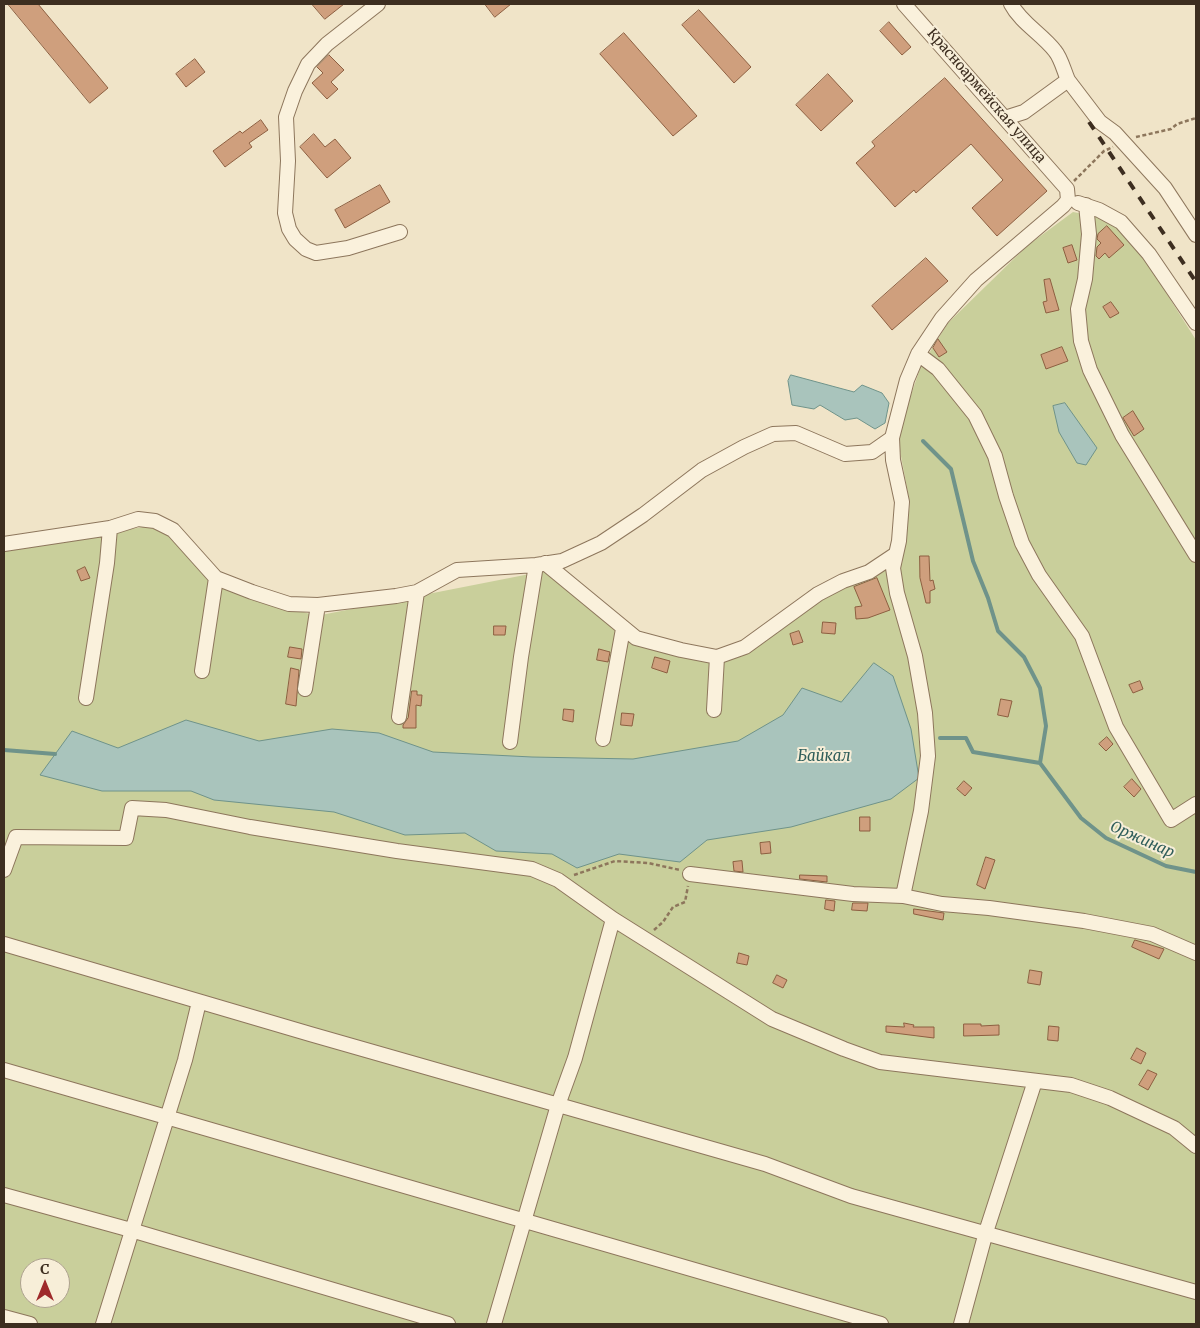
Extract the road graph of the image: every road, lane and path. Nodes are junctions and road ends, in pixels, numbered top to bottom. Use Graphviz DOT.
graph roads {
  1 [pos="378,4"];
  2 [pos="904,4"];
  3 [pos="1011,4"];
  4 [pos="1068,80"];
  5 [pos="1005,118"];
  6 [pos="1068,194"];
  7 [pos="1086,205"];
  8 [pos="400,232"];
  9 [pos="1196,235"];
  10 [pos="1196,323"];
  11 [pos="918,354"];
  12 [pos="892,438"];
  13 [pos="110,528"];
  14 [pos="4,544"];
  15 [pos="896,554"];
  16 [pos="1196,555"];
  17 [pos="541,564"];
  18 [pos="216,578"];
  19 [pos="418,592"];
  20 [pos="318,605"];
  21 [pos="623,629"];
  22 [pos="717,657"];
  23 [pos="202,671"];
  24 [pos="305,689"];
  25 [pos="86,698"];
  26 [pos="714,710"];
  27 [pos="399,717"];
  28 [pos="603,739"];
  29 [pos="510,742"];
  30 [pos="1196,804"];
  31 [pos="4,870"];
  32 [pos="690,874"];
  33 [pos="558,880"];
  34 [pos="903,896"];
  35 [pos="613,919"];
  36 [pos="642,937"];
  37 [pos="4,944"];
  38 [pos="1196,953"];
  39 [pos="199,1002"];
  40 [pos="4,1070"];
  41 [pos="1035,1081"];
  42 [pos="558,1105"];
  43 [pos="167,1117"];
  44 [pos="1196,1146"];
  45 [pos="4,1195"];
  46 [pos="525,1222"];
  47 [pos="131,1230"];
  48 [pos="986,1232"];
  49 [pos="1196,1292"];
  50 [pos="4,1317"];
  51 [pos="30,1324"];
  52 [pos="104,1324"];
  53 [pos="448,1324"];
  54 [pos="494,1324"];
  55 [pos="881,1324"];
  56 [pos="961,1324"];
  1 -- 8 [label="street"];
  2 -- 5 [label="street, Красноармейская улица"];
  3 -- 4 [label="street"];
  4 -- 5 [label="street"];
  4 -- 9 [label="street"];
  5 -- 6 [label="street, Красноармейская улица"];
  6 -- 7 [label="street"];
  6 -- 11 [label="street"];
  7 -- 10 [label="street"];
  7 -- 16 [label="street"];
  11 -- 12 [label="street"];
  11 -- 30 [label="street"];
  12 -- 15 [label="street"];
  12 -- 17 [label="street"];
  13 -- 14 [label="street"];
  13 -- 18 [label="street"];
  13 -- 25 [label="street"];
  15 -- 22 [label="street"];
  15 -- 34 [label="street"];
  17 -- 19 [label="street"];
  17 -- 21 [label="street"];
  17 -- 29 [label="street"];
  18 -- 20 [label="street"];
  18 -- 23 [label="street"];
  19 -- 20 [label="street"];
  19 -- 27 [label="street"];
  20 -- 24 [label="street"];
  21 -- 22 [label="street"];
  21 -- 28 [label="street"];
  22 -- 26 [label="street"];
  31 -- 33 [label="street"];
  32 -- 33 [label="path"];
  32 -- 34 [label="street"];
  32 -- 36 [label="path"];
  33 -- 35 [label="street"];
  34 -- 38 [label="street"];
  35 -- 36 [label="street"];
  35 -- 42 [label="street"];
  36 -- 41 [label="street"];
  37 -- 39 [label="street"];
  39 -- 42 [label="street"];
  39 -- 43 [label="street"];
  40 -- 43 [label="street"];
  41 -- 44 [label="street"];
  41 -- 48 [label="street"];
  42 -- 46 [label="street"];
  42 -- 48 [label="street"];
  43 -- 46 [label="street"];
  43 -- 47 [label="street"];
  45 -- 47 [label="street"];
  46 -- 54 [label="street"];
  46 -- 55 [label="street"];
  47 -- 52 [label="street"];
  47 -- 53 [label="street"];
  48 -- 49 [label="street"];
  48 -- 56 [label="street"];
  50 -- 51 [label="street"];
}
